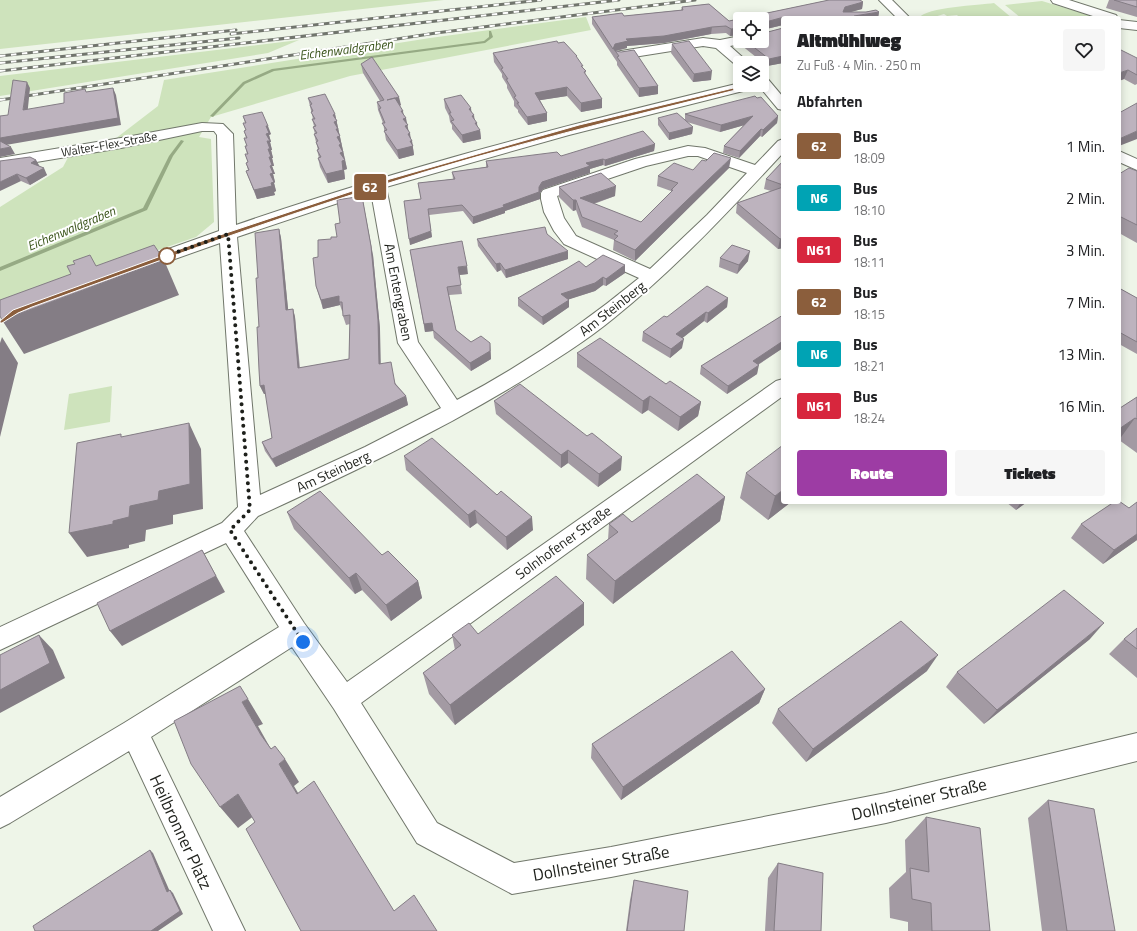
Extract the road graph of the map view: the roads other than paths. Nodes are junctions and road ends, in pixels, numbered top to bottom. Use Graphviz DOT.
graph roads {
  1 [pos="885,0"];
  2 [pos="1057,0"];
  3 [pos="902,16"];
  4 [pos="1106,16"];
  5 [pos="733,41"];
  6 [pos="720,44"];
  7 [pos="621,54"];
  8 [pos="734,56"];
  9 [pos="779,78"];
  10 [pos="769,80"];
  11 [pos="733,89"];
  12 [pos="769,92"];
  13 [pos="781,104"];
  14 [pos="781,146"];
  15 [pos="0,163"];
  16 [pos="757,171"];
  17 [pos="378,185"];
  18 [pos="228,234"];
  19 [pos="122,272"];
  20 [pos="652,277"];
  21 [pos="781,387"];
  22 [pos="454,411"];
  23 [pos="250,510"];
  24 [pos="230,530"];
  25 [pos="295,631"];
  26 [pos="0,639"];
  27 [pos="344,700"];
  28 [pos="134,732"];
  29 [pos="1137,747"];
  30 [pos="0,813"];
  31 [pos="228,931"];
  1 -- 3 [label="street"];
  2 -- 4 [label="street"];
  5 -- 6 [label="street"];
  6 -- 7 [label="street"];
  6 -- 8 [label="street"];
  9 -- 10 [label="street"];
  11 -- 17 [label="street"];
  12 -- 13 [label="street"];
  14 -- 16 [label="street, Am Steinberg"];
  15 -- 18 [label="street, Walter-Flex-Straße"];
  16 -- 20 [label="street, Am Steinberg"];
  16 -- 20 [label="street, Am Steinberg"];
  17 -- 18 [label="street"];
  17 -- 22 [label="street, Am Entengraben"];
  18 -- 19 [label="street"];
  18 -- 23 [label="street"];
  20 -- 22 [label="street, Am Steinberg"];
  21 -- 27 [label="street, Solnhofener Straße"];
  22 -- 23 [label="street, Am Steinberg"];
  23 -- 24 [label="street, Am Steinberg"];
  24 -- 25 [label="street, Dollnsteiner Straße"];
  24 -- 26 [label="street, Am Steinberg"];
  25 -- 27 [label="street, Dollnsteiner Straße"];
  25 -- 28 [label="street"];
  27 -- 29 [label="street, Dollnsteiner Straße"];
  28 -- 30 [label="street"];
  28 -- 31 [label="street, Heilbronner Platz"];
}
